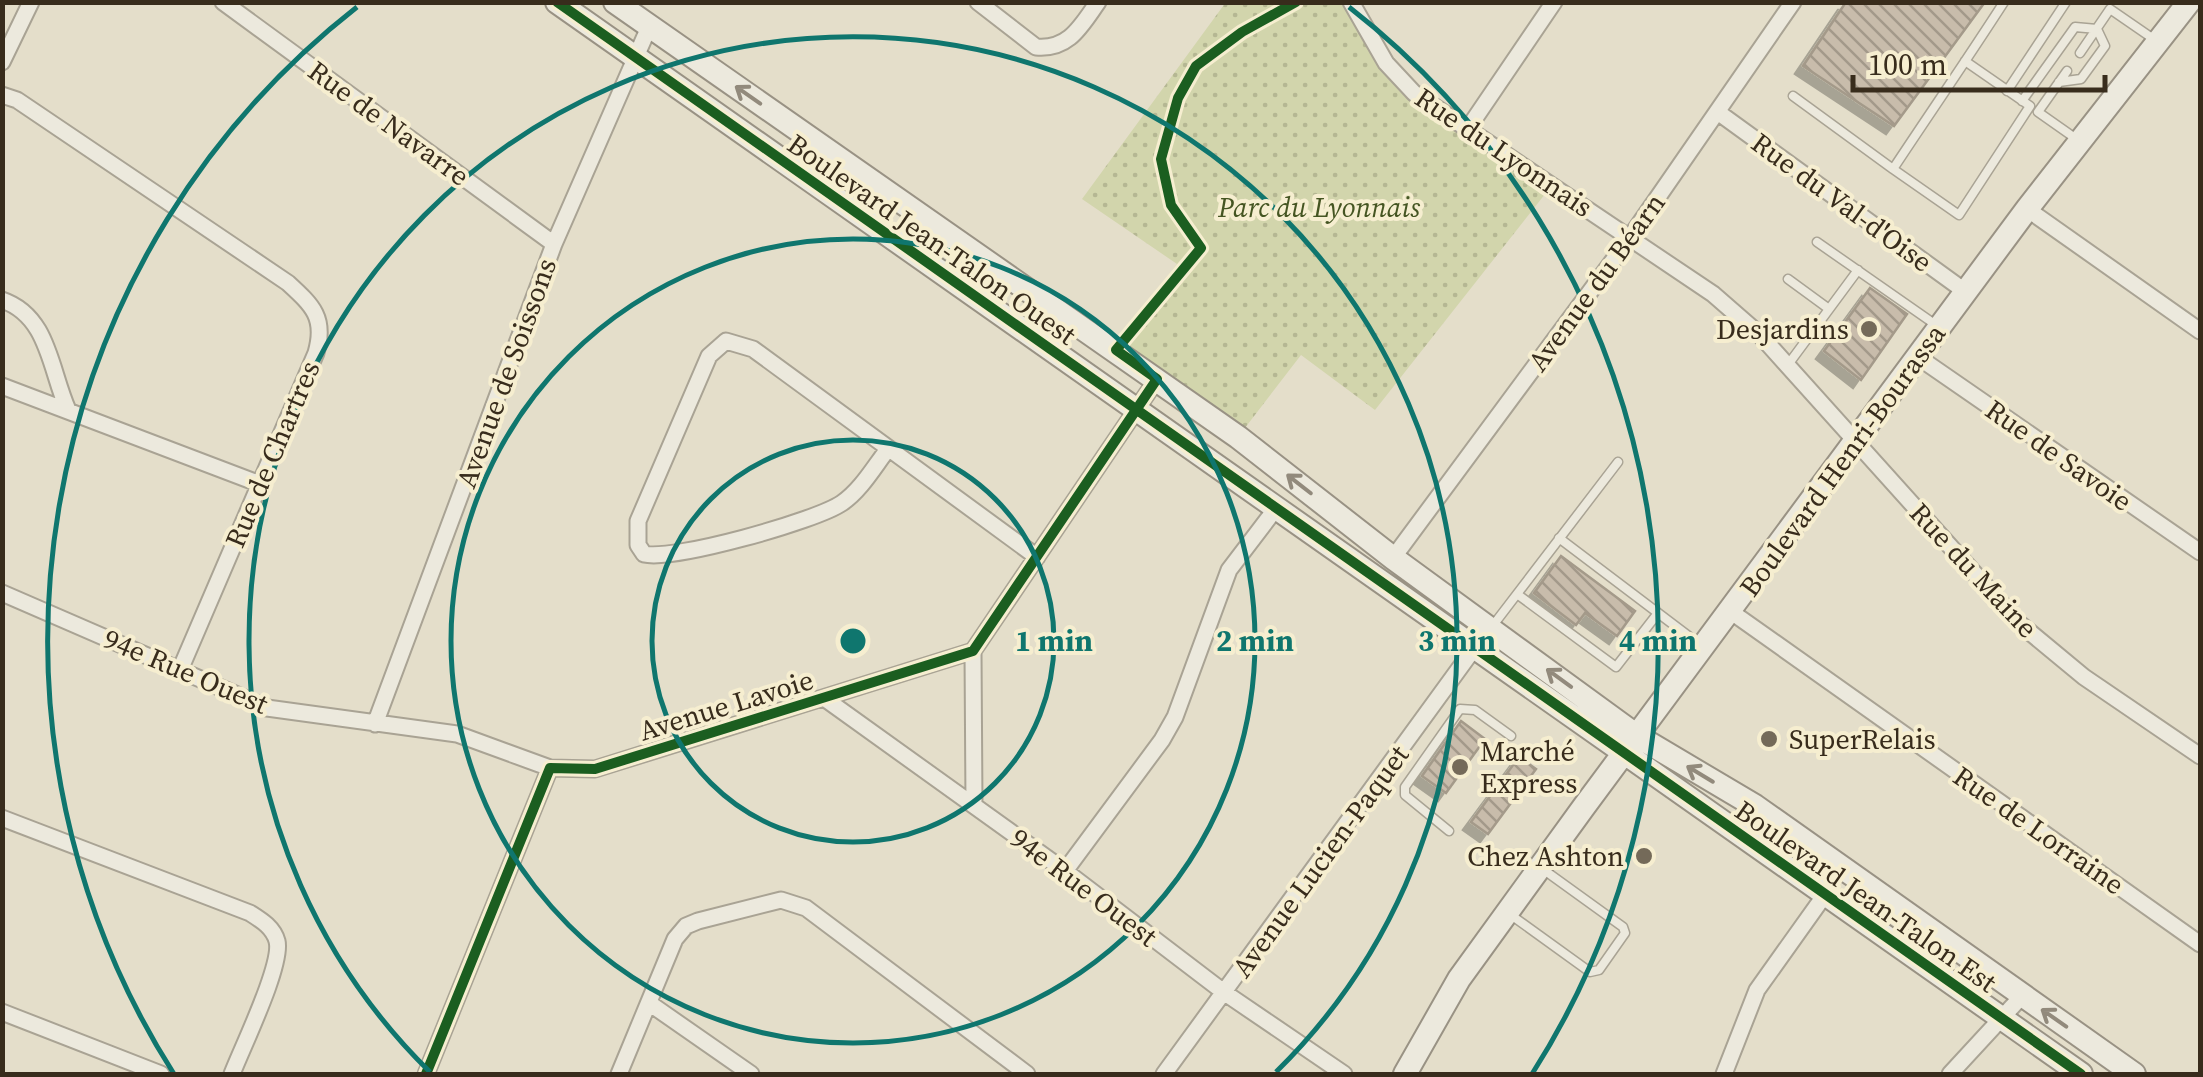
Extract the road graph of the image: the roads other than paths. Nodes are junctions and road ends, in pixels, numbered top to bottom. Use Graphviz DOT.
graph roads {
  1 [pos="32,2"];
  2 [pos="223,2"];
  3 [pos="557,2"];
  4 [pos="615,2"];
  5 [pos="978,2"];
  6 [pos="1098,2"];
  7 [pos="1352,2"];
  8 [pos="1554,2"];
  9 [pos="1793,2"];
  10 [pos="2004,2"];
  11 [pos="2066,2"];
  12 [pos="2101,2"];
  13 [pos="2192,2"];
  14 [pos="2200,7"];
  15 [pos="2110,9"];
  16 [pos="649,27"];
  17 [pos="2097,29"];
  18 [pos="2158,42"];
  19 [pos="2080,53"];
  20 [pos="636,58"];
  21 [pos="1964,61"];
  22 [pos="2,62"];
  23 [pos="2067,71"];
  24 [pos="2059,82"];
  25 [pos="2007,91"];
  26 [pos="2,96"];
  27 [pos="1793,96"];
  28 [pos="2026,104"];
  29 [pos="2038,112"];
  30 [pos="1719,113"];
  31 [pos="1468,127"];
  32 [pos="2080,142"];
  33 [pos="1893,169"];
  34 [pos="2028,209"];
  35 [pos="1629,238"];
  36 [pos="1817,242"];
  37 [pos="554,244"];
  38 [pos="1858,270"];
  39 [pos="1788,279"];
  40 [pos="1966,292"];
  41 [pos="2,300"];
  42 [pos="1829,309"];
  43 [pos="1940,328"];
  44 [pos="2200,331"];
  45 [pos="1918,358"];
  46 [pos="1788,366"];
  47 [pos="1157,379"];
  48 [pos="2,386"];
  49 [pos="1137,409"];
  50 [pos="68,410"];
  51 [pos="1855,442"];
  52 [pos="888,449"];
  53 [pos="1618,462"];
  54 [pos="260,484"];
  55 [pos="1277,507"];
  56 [pos="1559,538"];
  57 [pos="2200,552"];
  58 [pos="1037,557"];
  59 [pos="1393,558"];
  60 [pos="2,594"];
  61 [pos="1517,594"];
  62 [pos="1730,612"];
  63 [pos="1658,613"];
  64 [pos="1491,628"];
  65 [pos="1475,647"];
  66 [pos="1703,647"];
  67 [pos="973,651"];
  68 [pos="180,670"];
  69 [pos="824,698"];
  70 [pos="375,724"];
  71 [pos="1511,736"];
  72 [pos="1632,744"];
  73 [pos="2200,756"];
  74 [pos="550,768"];
  75 [pos="974,805"];
  76 [pos="2,818"];
  77 [pos="1449,831"];
  78 [pos="1540,867"];
  79 [pos="1065,870"];
  80 [pos="1824,896"];
  81 [pos="1508,912"];
  82 [pos="2200,944"];
  83 [pos="1225,993"];
  84 [pos="2022,996"];
  85 [pos="649,1003"];
  86 [pos="2,1012"];
  87 [pos="2002,1019"];
  88 [pos="161,1074"];
  89 [pos="232,1074"];
  90 [pos="426,1074"];
  91 [pos="619,1074"];
  92 [pos="750,1074"];
  93 [pos="1027,1074"];
  94 [pos="1164,1074"];
  95 [pos="1344,1074"];
  96 [pos="1405,1074"];
  97 [pos="1724,1074"];
  98 [pos="1950,1074"];
  99 [pos="2081,1074"];
  100 [pos="2134,1074"];
  1 -- 22 [label="street"];
  2 -- 37 [label="street, Rue de Navarre"];
  3 -- 20 [label="street, Boulevard Jean-Talon Ouest"];
  4 -- 16 [label="street, Boulevard Jean-Talon Ouest"];
  5 -- 6 [label="street"];
  7 -- 31 [label="street, Rue du Lyonnais"];
  8 -- 31 [label="street"];
  9 -- 30 [label="street, Avenue du Béarn"];
  10 -- 21 [label="lane"];
  11 -- 25 [label="lane"];
  12 -- 15 [label="lane"];
  13 -- 14 [label="street"];
  13 -- 18 [label="street, Boulevard Henri-Bourassa"];
  15 -- 17 [label="lane"];
  15 -- 18 [label="lane"];
  16 -- 20 [label="street, Avenue de Soissons"];
  47 -- 16 [label="street, Boulevard Jean-Talon Ouest, one-way"];
  17 -- 19 [label="lane"];
  17 -- 24 [label="lane"];
  17 -- 28 [label="lane"];
  18 -- 32 [label="street, Boulevard Henri-Bourassa"];
  20 -- 37 [label="street, Avenue de Soissons"];
  20 -- 49 [label="street, Boulevard Jean-Talon Ouest"];
  21 -- 25 [label="lane"];
  21 -- 33 [label="lane"];
  23 -- 24 [label="lane"];
  24 -- 29 [label="lane"];
  25 -- 28 [label="lane"];
  26 -- 54 [label="street, Rue de Chartres"];
  27 -- 33 [label="lane"];
  28 -- 29 [label="lane"];
  28 -- 33 [label="lane"];
  29 -- 32 [label="lane"];
  30 -- 35 [label="street, Avenue du Béarn"];
  30 -- 40 [label="street, Rue du Val-d'Oise"];
  31 -- 35 [label="street, Rue du Lyonnais"];
  32 -- 34 [label="street, Boulevard Henri-Bourassa"];
  34 -- 40 [label="street, Boulevard Henri-Bourassa"];
  34 -- 44 [label="street"];
  35 -- 46 [label="street, Rue du Lyonnais"];
  35 -- 59 [label="street, Avenue du Béarn"];
  36 -- 38 [label="lane"];
  37 -- 70 [label="street, Avenue de Soissons"];
  38 -- 42 [label="lane"];
  38 -- 43 [label="lane"];
  39 -- 42 [label="lane"];
  40 -- 43 [label="street, Boulevard Henri-Bourassa"];
  41 -- 50 [label="street"];
  42 -- 46 [label="lane"];
  43 -- 45 [label="street, Boulevard Henri-Bourassa"];
  45 -- 51 [label="street, Boulevard Henri-Bourassa"];
  45 -- 57 [label="street, Rue de Savoie"];
  46 -- 51 [label="street, Rue du Lyonnais"];
  47 -- 49 [label="street"];
  59 -- 47 [label="street, Boulevard Jean-Talon Ouest, one-way"];
  48 -- 50 [label="street"];
  49 -- 55 [label="street, Boulevard Jean-Talon Ouest"];
  49 -- 58 [label="street"];
  50 -- 54 [label="street"];
  51 -- 62 [label="street, Boulevard Henri-Bourassa"];
  51 -- 73 [label="street, Rue du Maine"];
  52 -- 52 [label="street"];
  52 -- 58 [label="street"];
  53 -- 56 [label="lane"];
  54 -- 68 [label="street, Rue de Chartres"];
  55 -- 65 [label="street, Boulevard Jean-Talon Ouest"];
  55 -- 79 [label="street"];
  56 -- 61 [label="lane"];
  56 -- 63 [label="lane"];
  58 -- 67 [label="street"];
  59 -- 64 [label="street, Boulevard Jean-Talon Ouest"];
  60 -- 68 [label="street, 94e Rue Ouest"];
  61 -- 63 [label="lane"];
  61 -- 64 [label="lane"];
  62 -- 66 [label="street, Boulevard Henri-Bourassa"];
  62 -- 82 [label="street, Rue de Lorraine"];
  63 -- 66 [label="lane"];
  72 -- 64 [label="street, Boulevard Jean-Talon Ouest, one-way"];
  65 -- 72 [label="street, Boulevard Jean-Talon Ouest"];
  65 -- 83 [label="street, Avenue Lucien-Paquet"];
  66 -- 72 [label="street, Boulevard Henri-Bourassa"];
  67 -- 69 [label="street, Avenue Lavoie"];
  67 -- 75 [label="street"];
  68 -- 70 [label="street, 94e Rue Ouest"];
  69 -- 74 [label="street, Avenue Lavoie"];
  69 -- 75 [label="street, 94e Rue Ouest"];
  70 -- 74 [label="street, 94e Rue Ouest"];
  71 -- 77 [label="lane"];
  72 -- 78 [label="street, Boulevard Henri-Bourassa"];
  72 -- 80 [label="street, Boulevard Jean-Talon Est"];
  84 -- 72 [label="street, Boulevard Jean-Talon Est, one-way"];
  74 -- 90 [label="street"];
  75 -- 79 [label="street, 94e Rue Ouest"];
  76 -- 89 [label="street"];
  78 -- 81 [label="street, Boulevard Henri-Bourassa"];
  78 -- 81 [label="lane"];
  79 -- 83 [label="street, 94e Rue Ouest"];
  80 -- 87 [label="street, Boulevard Jean-Talon Est"];
  80 -- 97 [label="street"];
  81 -- 96 [label="street, Boulevard Henri-Bourassa"];
  83 -- 94 [label="street, Avenue Lucien-Paquet"];
  83 -- 95 [label="street, 94e Rue Ouest"];
  84 -- 87 [label="street"];
  100 -- 84 [label="street, Boulevard Jean-Talon Est, one-way"];
  85 -- 91 [label="street"];
  85 -- 92 [label="street"];
  85 -- 93 [label="street"];
  86 -- 88 [label="street"];
  87 -- 98 [label="street"];
  87 -- 99 [label="street, Boulevard Jean-Talon Est"];
}
